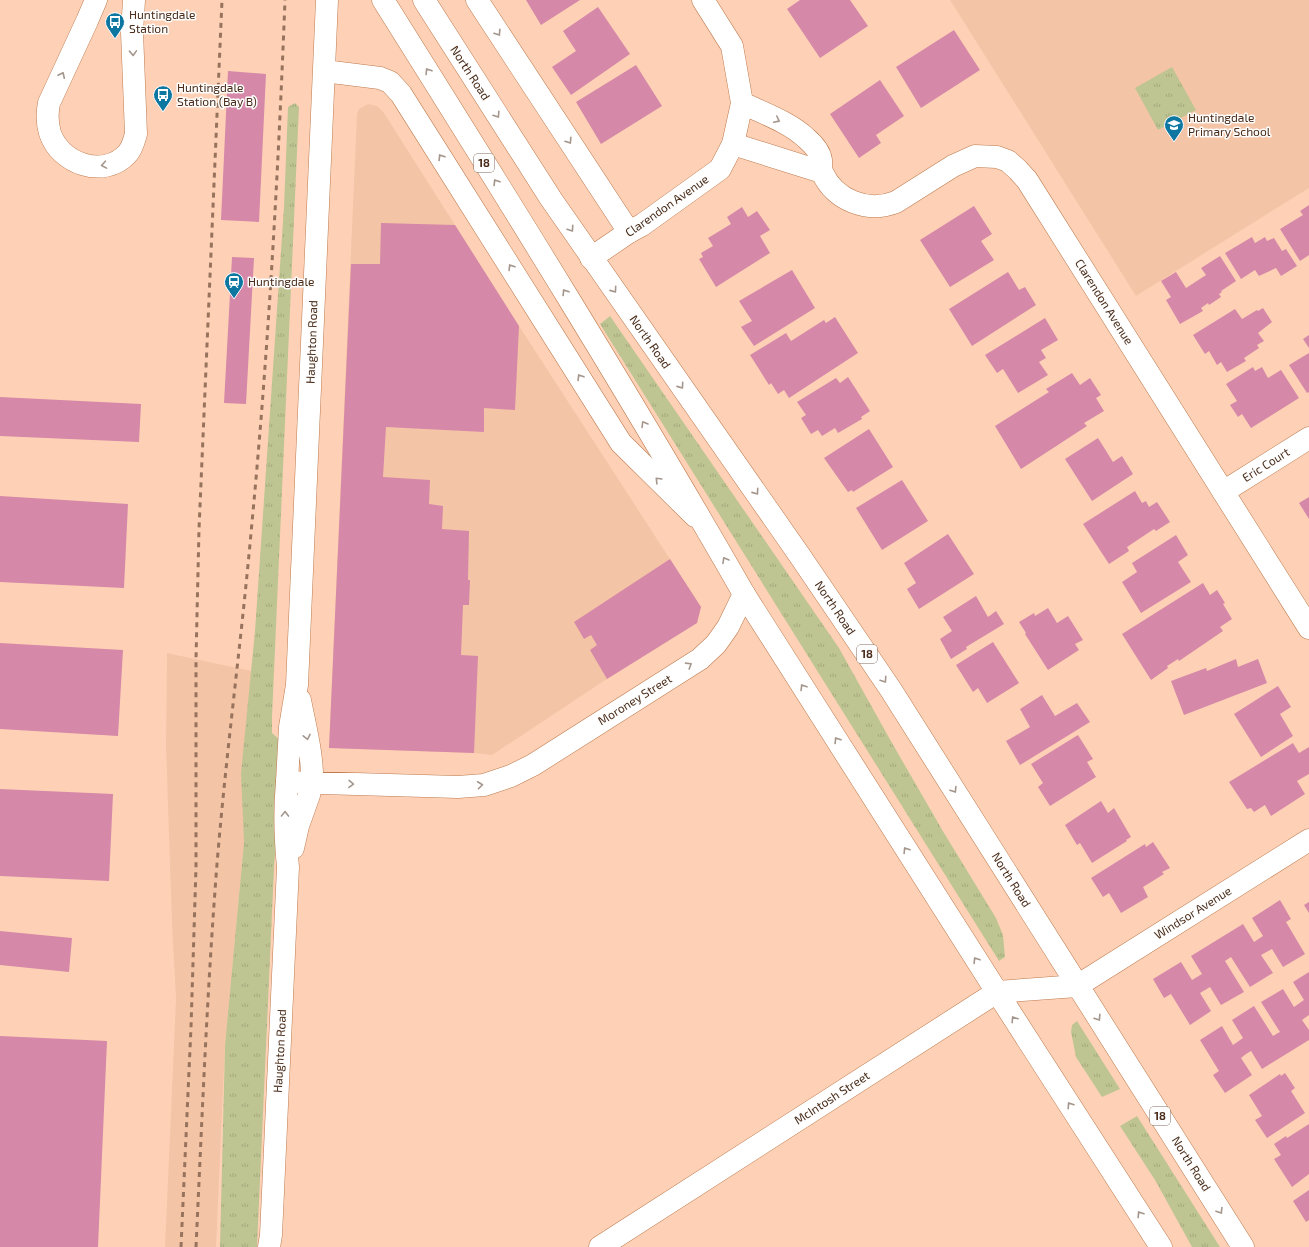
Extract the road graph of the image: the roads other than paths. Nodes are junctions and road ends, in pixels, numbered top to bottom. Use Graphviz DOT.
graph roads {
  1 [pos="96,0"];
  2 [pos="134,0"];
  3 [pos="327,0"];
  4 [pos="383,0"];
  5 [pos="424,0"];
  6 [pos="477,0"];
  7 [pos="703,0"];
  8 [pos="324,71"];
  9 [pos="742,103"];
  10 [pos="733,144"];
  11 [pos="822,172"];
  12 [pos="629,232"];
  13 [pos="591,258"];
  14 [pos="1309,438"];
  15 [pos="1223,492"];
  16 [pos="706,527"];
  17 [pos="744,594"];
  18 [pos="1309,628"];
  19 [pos="297,685"];
  20 [pos="287,782"];
  21 [pos="312,783"];
  22 [pos="1309,840"];
  23 [pos="288,867"];
  24 [pos="1077,986"];
  25 [pos="997,992"];
  26 [pos="271,1243"];
  27 [pos="600,1247"];
  28 [pos="1161,1247"];
  29 [pos="1243,1247"];
  2 -- 1 [label="main road, one-way"];
  3 -- 8 [label="main road, Haughton Road"];
  16 -- 4 [label="main road, 18, one-way"];
  5 -- 13 [label="main road, North Road / 18, one-way"];
  6 -- 12 [label="main road, one-way"];
  7 -- 9 [label="main road, Clarendon Avenue"];
  16 -- 8 [label="main road, one-way"];
  8 -- 19 [label="main road, Haughton Road"];
  9 -- 10 [label="main road, Clarendon Avenue"];
  9 -- 11 [label="main road, Clarendon Avenue, one-way"];
  10 -- 11 [label="main road"];
  10 -- 12 [label="main road, Clarendon Avenue"];
  11 -- 15 [label="main road, Clarendon Avenue"];
  12 -- 13 [label="main road, Clarendon Avenue"];
  13 -- 24 [label="main road, North Road / 18, one-way"];
  14 -- 15 [label="main road, Eric Court"];
  15 -- 18 [label="main road, Clarendon Avenue"];
  17 -- 16 [label="main road, 18, one-way"];
  21 -- 17 [label="main road, Moroney Street, one-way"];
  25 -- 17 [label="main road, 18, one-way"];
  19 -- 20 [label="main road, Haughton Road"];
  19 -- 21 [label="main road, Haughton Road, one-way"];
  20 -- 21 [label="main road, Moroney Street"];
  23 -- 20 [label="main road, Haughton Road, one-way"];
  21 -- 23 [label="main road, Haughton Road"];
  22 -- 24 [label="main road, Windsor Avenue"];
  23 -- 26 [label="main road, Haughton Road"];
  24 -- 25 [label="main road, McIntosh Street"];
  24 -- 29 [label="main road, North Road / 18, one-way"];
  25 -- 27 [label="main road, McIntosh Street"];
  28 -- 25 [label="main road, 18, one-way"];
}
